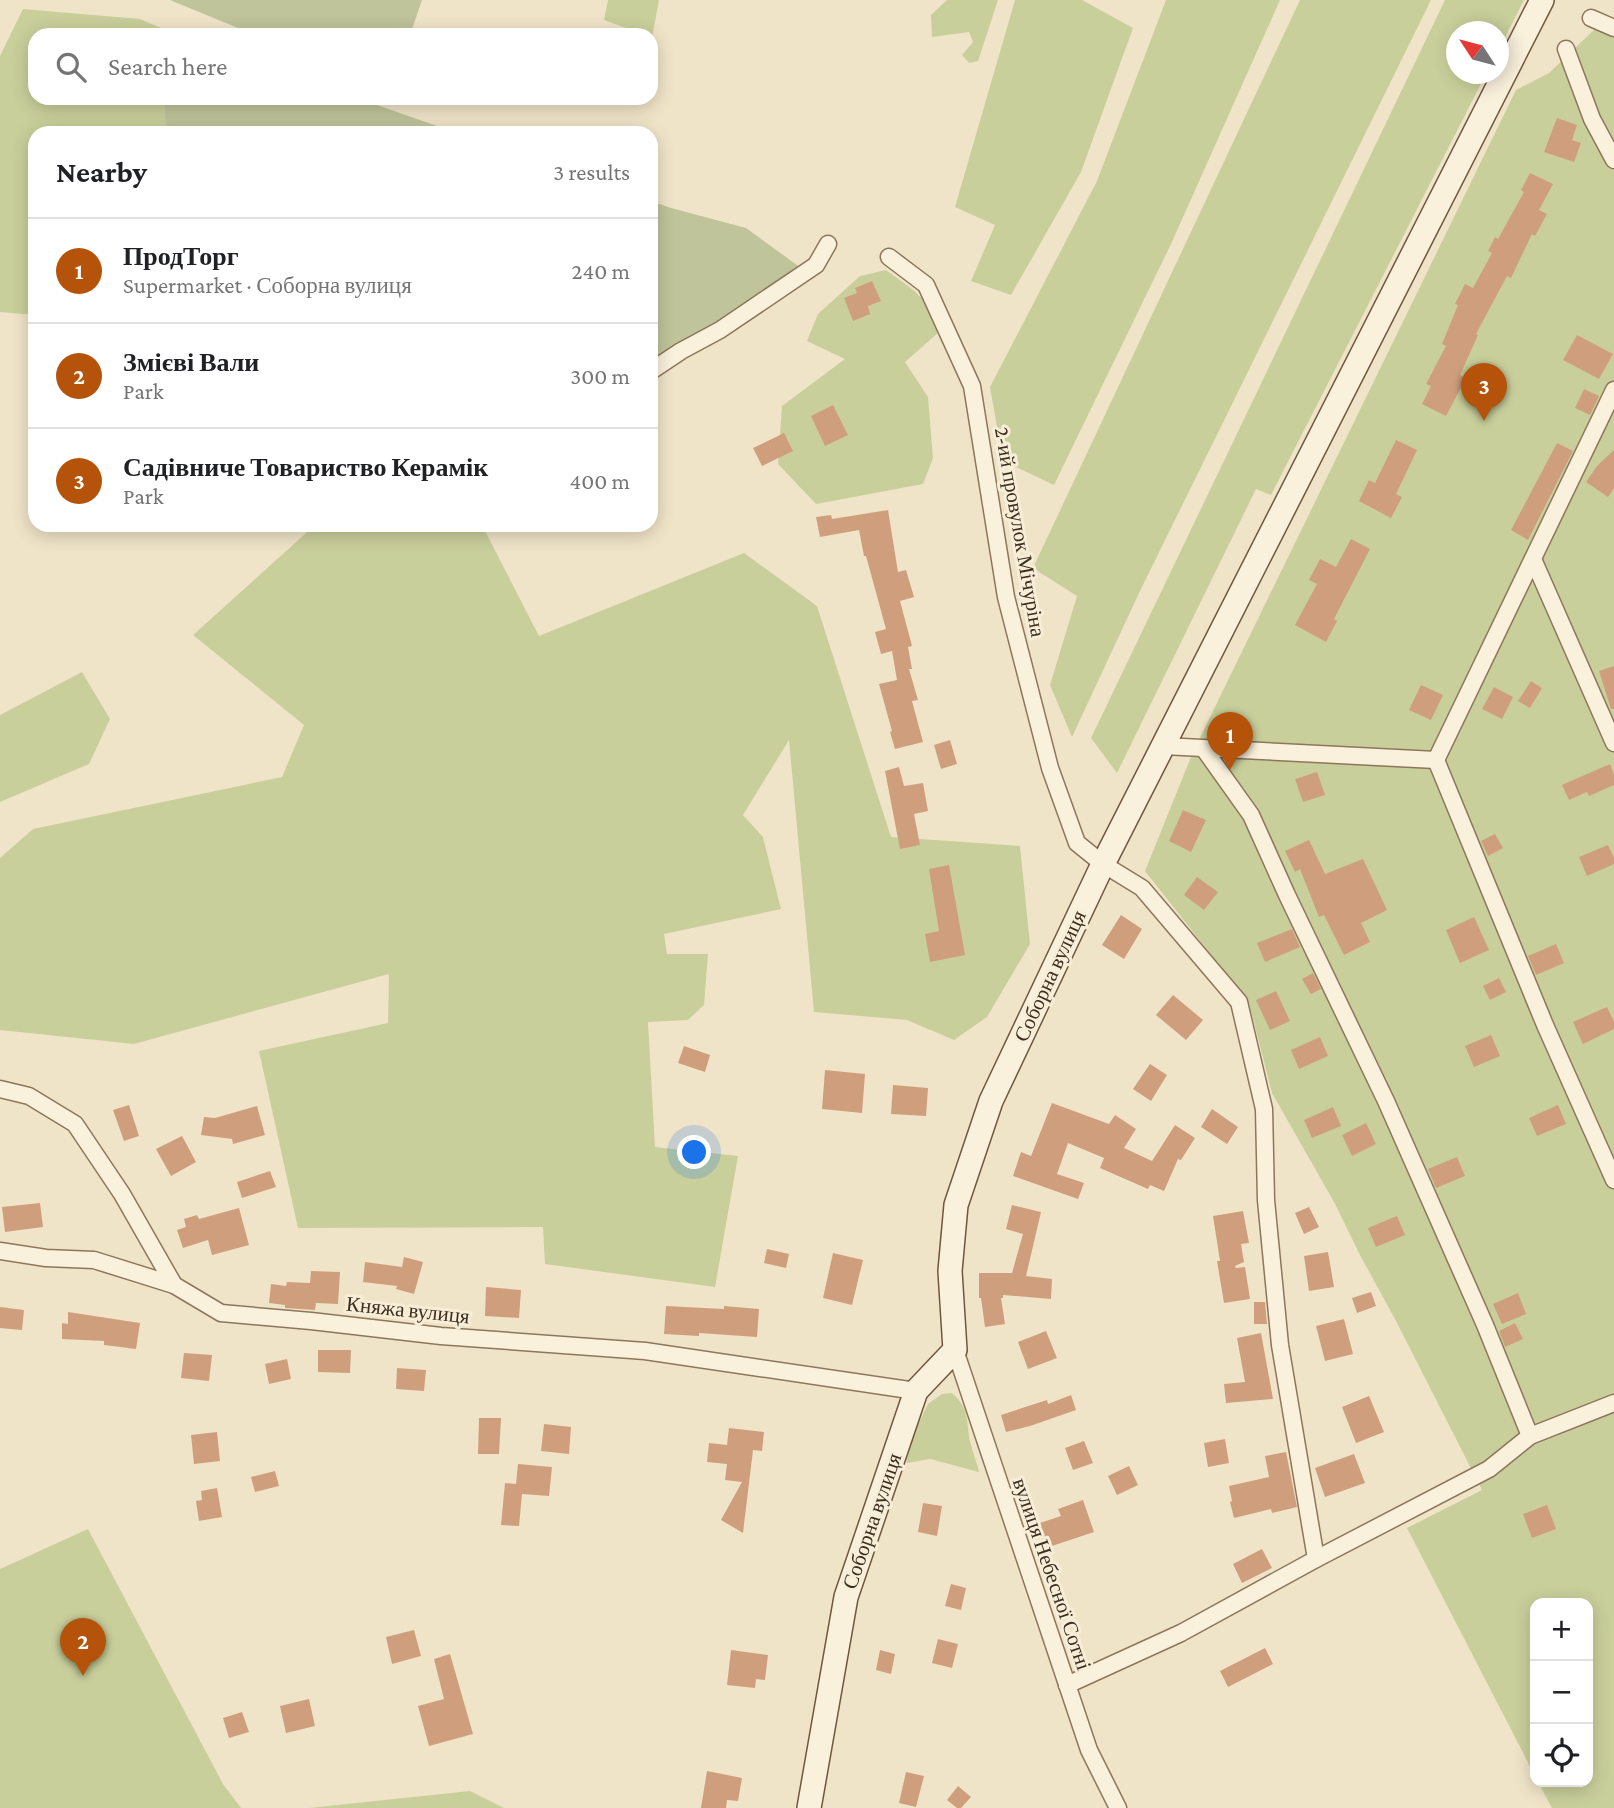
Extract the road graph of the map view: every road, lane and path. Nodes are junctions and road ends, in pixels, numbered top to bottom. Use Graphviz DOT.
graph roads {
  1 [pos="1542,0"];
  2 [pos="1591,18"];
  3 [pos="1614,28"];
  4 [pos="1566,49"];
  5 [pos="1614,160"];
  6 [pos="828,244"];
  7 [pos="889,257"];
  8 [pos="658,366"];
  9 [pos="1614,390"];
  10 [pos="1532,559"];
  11 [pos="1614,743"];
  12 [pos="1163,746"];
  13 [pos="1204,748"];
  14 [pos="1436,760"];
  15 [pos="1103,864"];
  16 [pos="0,1089"];
  17 [pos="1614,1180"];
  18 [pos="0,1251"];
  19 [pos="174,1285"];
  20 [pos="955,1350"];
  21 [pos="916,1391"];
  22 [pos="1614,1403"];
  23 [pos="1530,1436"];
  24 [pos="1316,1559"];
  25 [pos="1067,1685"];
  26 [pos="809,1808"];
  27 [pos="1118,1808"];
  1 -- 12 [label="main road, Соборна вулиця"];
  2 -- 3 [label="street"];
  4 -- 5 [label="street"];
  6 -- 8 [label="street"];
  7 -- 15 [label="street, 2-ий провулок Мічуріна"];
  9 -- 10 [label="street"];
  10 -- 11 [label="street"];
  10 -- 14 [label="street"];
  12 -- 13 [label="street"];
  12 -- 15 [label="main road, Соборна вулиця"];
  13 -- 14 [label="street"];
  13 -- 23 [label="street"];
  14 -- 17 [label="street"];
  15 -- 20 [label="main road, Соборна вулиця"];
  15 -- 24 [label="street"];
  16 -- 19 [label="street, Княжа вулиця"];
  18 -- 19 [label="street"];
  19 -- 21 [label="street, Княжа вулиця"];
  20 -- 21 [label="main road, Соборна вулиця"];
  20 -- 25 [label="street, вулиця Небесної Сотні"];
  21 -- 26 [label="main road, Соборна вулиця"];
  22 -- 23 [label="street"];
  23 -- 24 [label="street"];
  24 -- 25 [label="street"];
  25 -- 27 [label="street, вулиця Небесної Сотні"];
}
